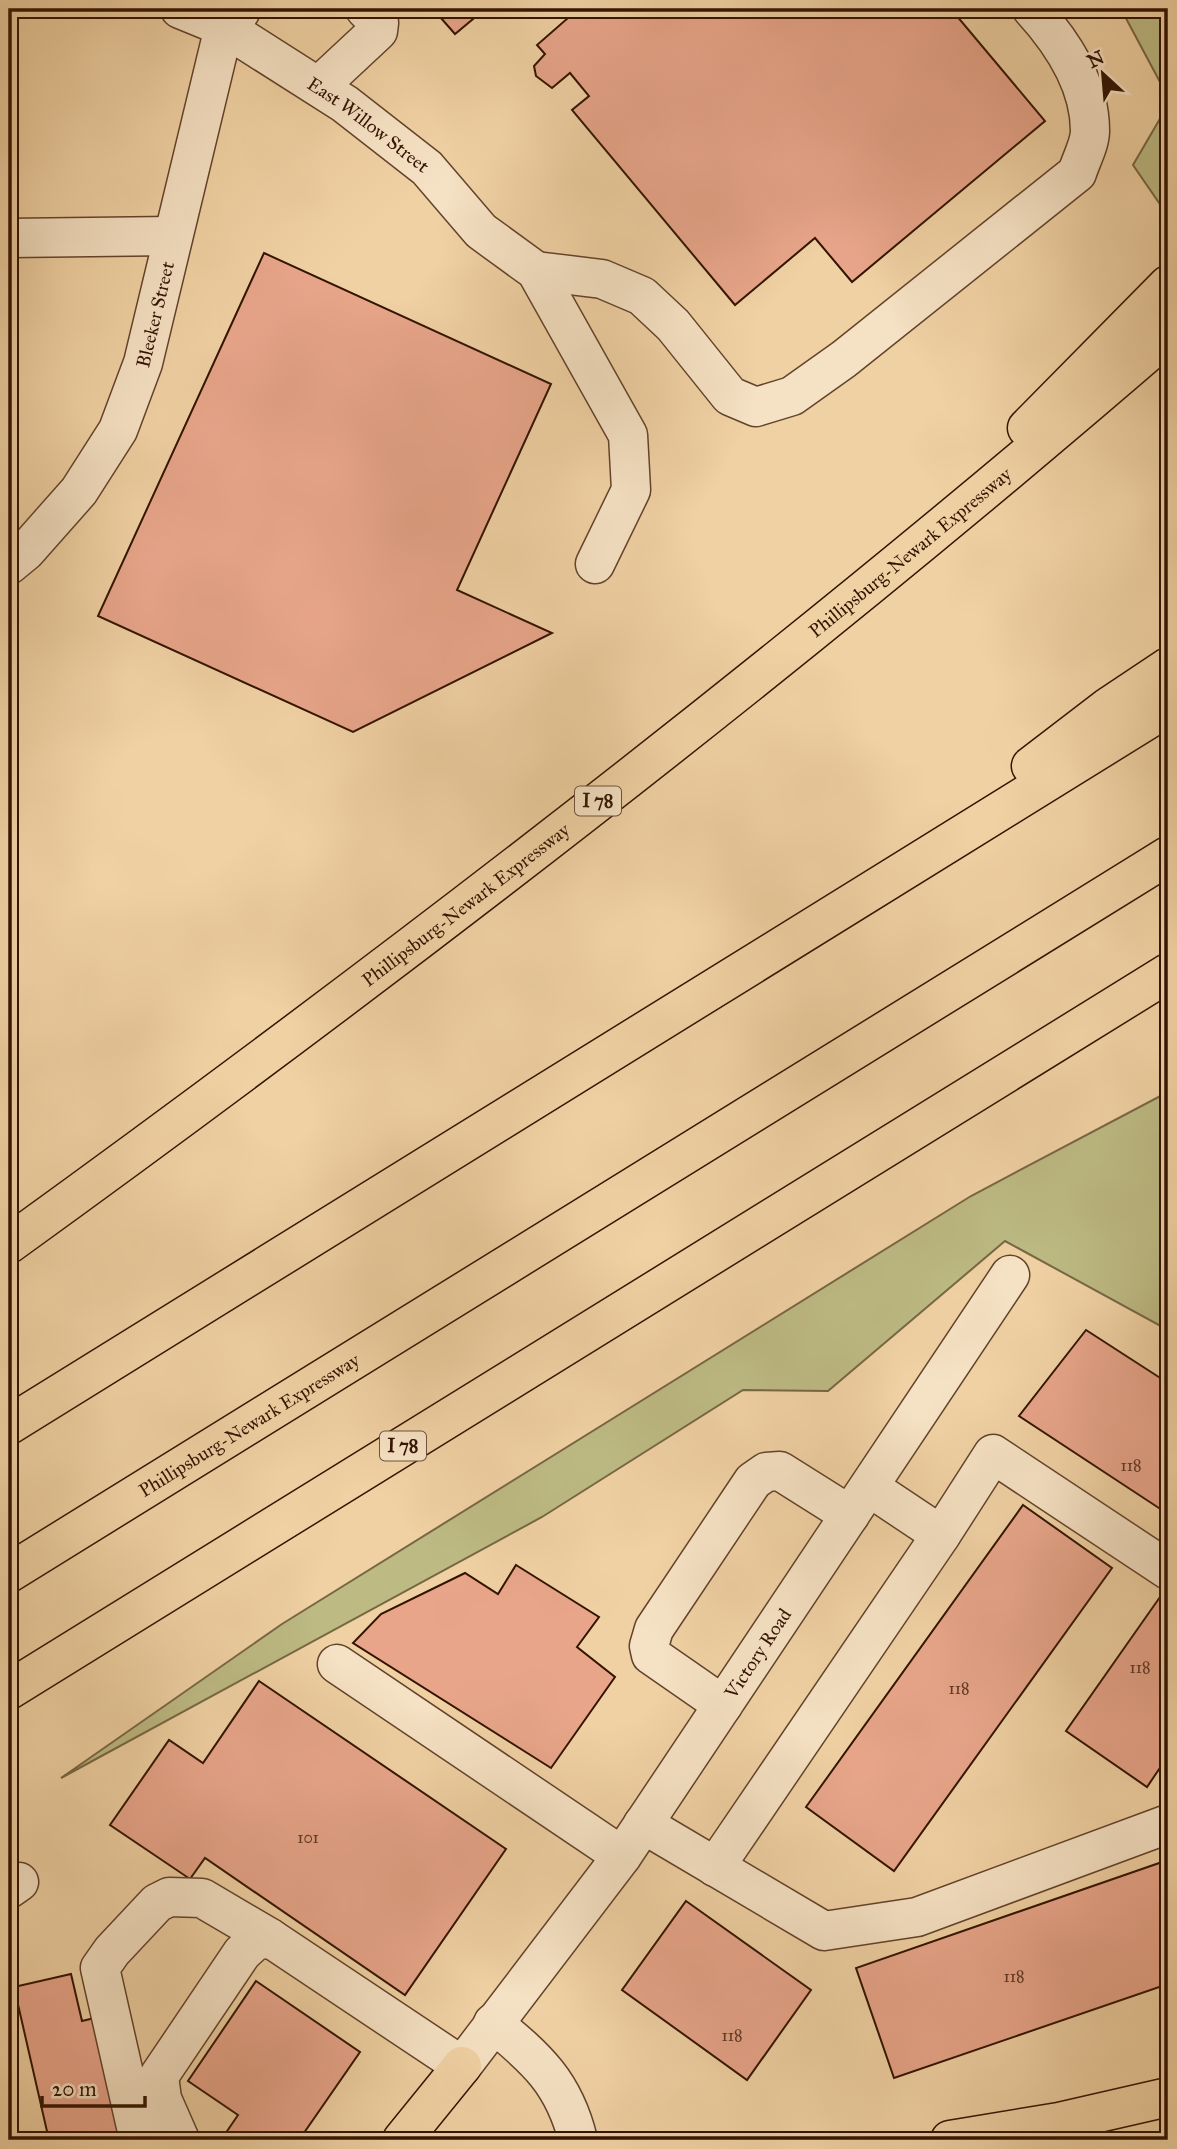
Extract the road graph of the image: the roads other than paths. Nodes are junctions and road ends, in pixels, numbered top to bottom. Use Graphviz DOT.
graph roads {
  1 [pos="180,9"];
  2 [pos="365,9"];
  3 [pos="1032,9"];
  4 [pos="234,18"];
  5 [pos="318,86"];
  6 [pos="173,236"];
  7 [pos="9,238"];
  8 [pos="536,271"];
  9 [pos="1168,285"];
  10 [pos="1168,335"];
  11 [pos="595,564"];
  12 [pos="9,565"];
  13 [pos="886,571"];
  14 [pos="1168,667"];
  15 [pos="1168,707"];
  16 [pos="1168,856"];
  17 [pos="858,900"];
  18 [pos="1168,973"];
  19 [pos="1168,986"];
  20 [pos="1120,1003"];
  21 [pos="9,1244"];
  22 [pos="1010,1275"];
  23 [pos="9,1425"];
  24 [pos="860,1501"];
  25 [pos="941,1535"];
  26 [pos="1168,1570"];
  27 [pos="9,1573"];
  28 [pos="337,1664"];
  29 [pos="9,1690"];
  30 [pos="723,1705"];
  31 [pos="643,1824"];
  32 [pos="1168,1824"];
  33 [pos="622,1856"];
  34 [pos="715,1867"];
  35 [pos="270,1938"];
  36 [pos="493,2023"];
  37 [pos="461,2066"];
  38 [pos="1168,2097"];
  39 [pos="139,2140"];
  40 [pos="180,2140"];
  41 [pos="402,2140"];
  42 [pos="578,2140"];
  43 [pos="950,2140"];
  1 -- 4 [label="street, East Willow Street"];
  2 -- 5 [label="street"];
  3 -- 8 [label="street"];
  4 -- 5 [label="street, East Willow Street"];
  4 -- 6 [label="street, Bleeker Street"];
  5 -- 8 [label="street, East Willow Street"];
  6 -- 7 [label="street"];
  6 -- 12 [label="street, Bleeker Street"];
  8 -- 11 [label="street"];
  9 -- 13 [label="main road"];
  10 -- 13 [label="main road, Phillipsburg-Newark Expressway / I 78"];
  13 -- 21 [label="main road, Phillipsburg-Newark Expressway / I 78"];
  14 -- 17 [label="main road"];
  15 -- 17 [label="main road"];
  16 -- 27 [label="main road, Phillipsburg-Newark Expressway"];
  17 -- 23 [label="main road"];
  18 -- 20 [label="main road, I 78"];
  19 -- 20 [label="main road"];
  20 -- 29 [label="main road, I 78"];
  22 -- 24 [label="street, Victory Road"];
  24 -- 25 [label="street"];
  24 -- 30 [label="street, Victory Road"];
  24 -- 30 [label="street"];
  25 -- 26 [label="street"];
  25 -- 34 [label="street"];
  28 -- 33 [label="street"];
  30 -- 31 [label="street, Victory Road"];
  31 -- 33 [label="street, Victory Road"];
  31 -- 34 [label="street"];
  32 -- 34 [label="street"];
  33 -- 36 [label="street, Victory Road"];
  35 -- 37 [label="street"];
  35 -- 39 [label="street"];
  35 -- 40 [label="street"];
  36 -- 37 [label="street, Victory Road"];
  36 -- 42 [label="street"];
  37 -- 41 [label="main road"];
  38 -- 43 [label="main road"];
}
